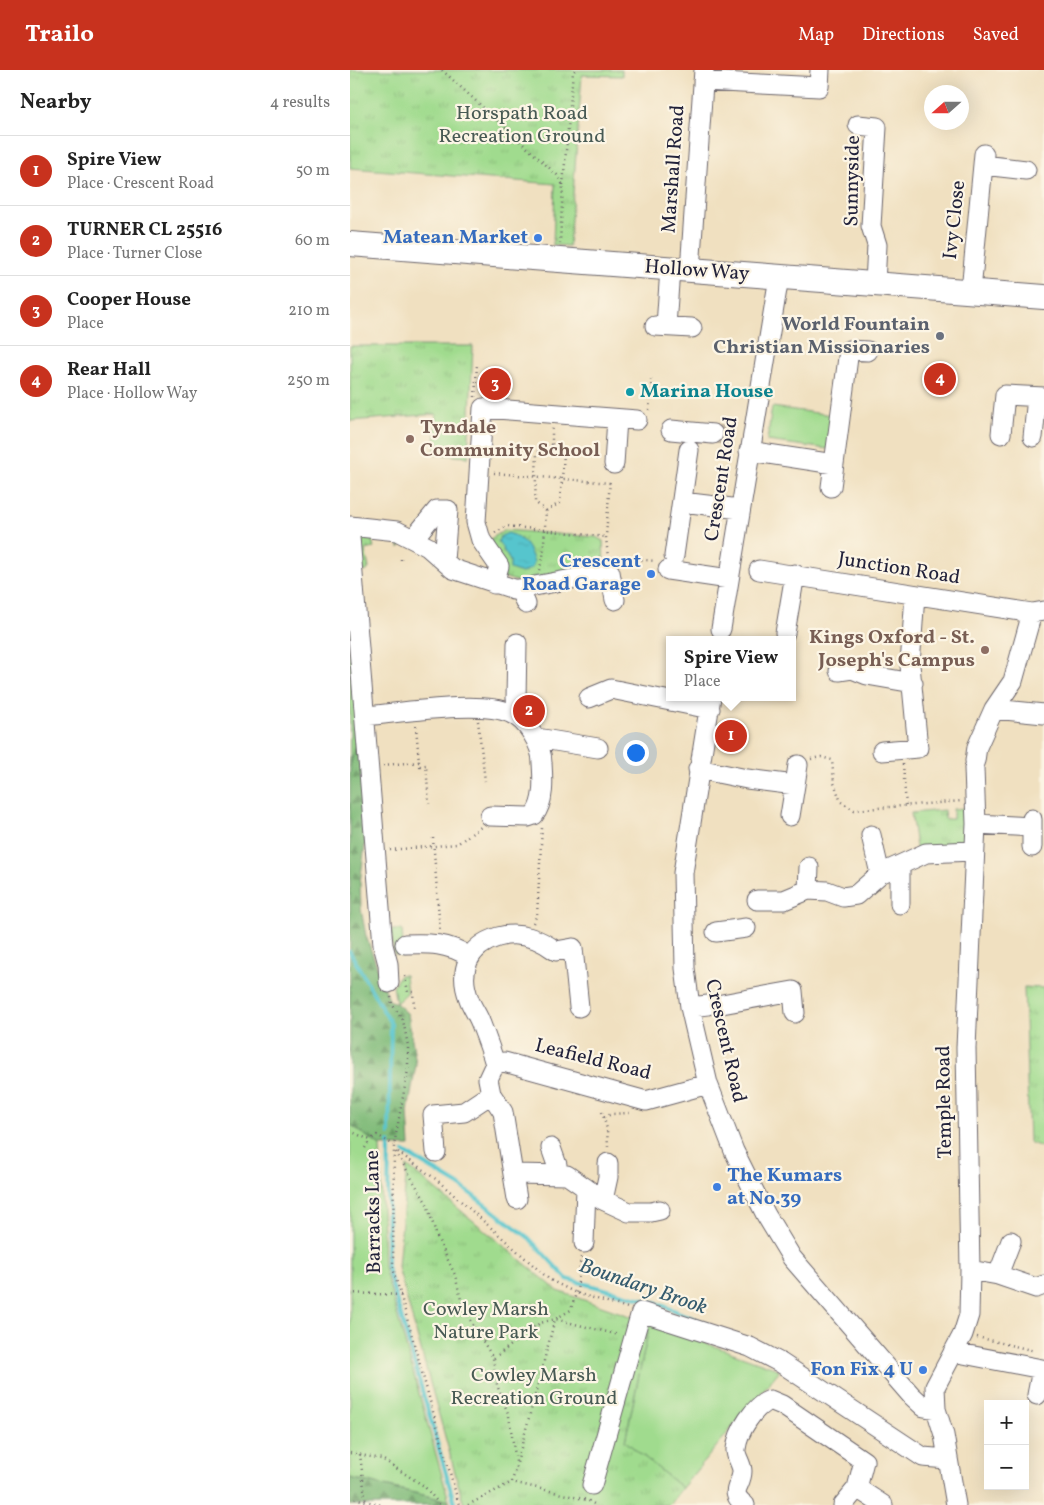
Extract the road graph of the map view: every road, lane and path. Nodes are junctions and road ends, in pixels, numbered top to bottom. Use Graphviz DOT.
graph roads {
  1 [pos="442,70"];
  2 [pos="575,70"];
  3 [pos="820,70"];
  4 [pos="704,76"];
  5 [pos="858,125"];
  6 [pos="1026,170"];
  7 [pos="563,184"];
  8 [pos="350,244"];
  9 [pos="559,260"];
  10 [pos="680,270"];
  11 [pos="779,277"];
  12 [pos="875,284"];
  13 [pos="971,291"];
  14 [pos="1044,297"];
  15 [pos="692,328"];
  16 [pos="868,351"];
  17 [pos="477,364"];
  18 [pos="650,377"];
  19 [pos="1041,397"];
  20 [pos="483,408"];
  21 [pos="552,414"];
  22 [pos="617,419"];
  23 [pos="636,420"];
  24 [pos="671,430"];
  25 [pos="713,434"];
  26 [pos="1001,434"];
  27 [pos="1033,437"];
  28 [pos="746,442"];
  29 [pos="552,444"];
  30 [pos="690,450"];
  31 [pos="834,464"];
  32 [pos="480,472"];
  33 [pos="612,474"];
  34 [pos="536,477"];
  35 [pos="562,479"];
  36 [pos="831,487"];
  37 [pos="682,502"];
  38 [pos="740,509"];
  39 [pos="546,511"];
  40 [pos="350,526"];
  41 [pos="507,526"];
  42 [pos="545,530"];
  43 [pos="350,537"];
  44 [pos="606,537"];
  45 [pos="414,538"];
  46 [pos="444,561"];
  47 [pos="671,563"];
  48 [pos="610,572"];
  49 [pos="730,572"];
  50 [pos="795,574"];
  51 [pos="494,584"];
  52 [pos="541,584"];
  53 [pos="513,590"];
  54 [pos="915,595"];
  55 [pos="615,600"];
  56 [pos="526,604"];
  57 [pos="1038,612"];
  58 [pos="785,633"];
  59 [pos="720,636"];
  60 [pos="517,643"];
  61 [pos="839,671"];
  62 [pos="913,683"];
  63 [pos="666,697"];
  64 [pos="589,698"];
  65 [pos="516,699"];
  66 [pos="696,701"];
  67 [pos="710,703"];
  68 [pos="994,708"];
  69 [pos="415,712"];
  70 [pos="1044,714"];
  71 [pos="365,716"];
  72 [pos="479,729"];
  73 [pos="543,739"];
  74 [pos="598,748"];
  75 [pos="902,750"];
  76 [pos="882,751"];
  77 [pos="419,762"];
  78 [pos="377,765"];
  79 [pos="798,765"];
  80 [pos="698,769"];
  81 [pos="485,781"];
  82 [pos="795,786"];
  83 [pos="975,800"];
  84 [pos="429,804"];
  85 [pos="906,807"];
  86 [pos="790,816"];
  87 [pos="485,822"];
  88 [pos="976,824"];
  89 [pos="542,825"];
  90 [pos="872,835"];
  91 [pos="433,838"];
  92 [pos="433,846"];
  93 [pos="1032,847"];
  94 [pos="384,850"];
  95 [pos="973,851"];
  96 [pos="900,865"];
  97 [pos="809,867"];
  98 [pos="880,874"];
  99 [pos="808,890"];
  100 [pos="758,900"];
  101 [pos="900,904"];
  102 [pos="746,928"];
  103 [pos="684,930"];
  104 [pos="532,931"];
  105 [pos="405,944"];
  106 [pos="441,945"];
  107 [pos="468,956"];
  108 [pos="397,979"];
  109 [pos="392,1004"];
  110 [pos="706,1005"];
  111 [pos="414,1006"];
  112 [pos="580,1007"];
  113 [pos="795,1013"];
  114 [pos="495,1064"];
  115 [pos="708,1084"];
  116 [pos="491,1094"];
  117 [pos="602,1112"];
  118 [pos="636,1114"];
  119 [pos="604,1117"];
  120 [pos="350,1131"];
  121 [pos="370,1140"];
  122 [pos="394,1145"];
  123 [pos="365,1148"];
  124 [pos="551,1148"];
  125 [pos="395,1150"];
  126 [pos="436,1152"];
  127 [pos="608,1163"];
  128 [pos="566,1172"];
  129 [pos="514,1174"];
  130 [pos="586,1188"];
  131 [pos="517,1199"];
  132 [pos="603,1200"];
  133 [pos="660,1210"];
  134 [pos="1011,1241"];
  135 [pos="584,1243"];
  136 [pos="970,1270"];
  137 [pos="579,1272"];
  138 [pos="998,1275"];
  139 [pos="1044,1285"];
  140 [pos="577,1291"];
  141 [pos="350,1293"];
  142 [pos="400,1295"];
  143 [pos="641,1312"];
  144 [pos="555,1319"];
  145 [pos="963,1334"];
  146 [pos="632,1339"];
  147 [pos="953,1352"];
  148 [pos="493,1358"];
  149 [pos="1043,1364"];
  150 [pos="1037,1395"];
  151 [pos="939,1418"];
  152 [pos="350,1452"];
  153 [pos="360,1454"];
  154 [pos="947,1459"];
  155 [pos="516,1465"];
  156 [pos="512,1482"];
  157 [pos="592,1485"];
  158 [pos="857,1488"];
  159 [pos="350,1497"];
  160 [pos="366,1503"];
  161 [pos="381,1505"];
  162 [pos="440,1505"];
  163 [pos="459,1505"];
  164 [pos="468,1505"];
  165 [pos="596,1505"];
  166 [pos="745,1505"];
  167 [pos="844,1505"];
  168 [pos="883,1505"];
  169 [pos="956,1505"];
  1 -- 7 [label="path"];
  2 -- 7 [label="path"];
  3 -- 4 [label="street"];
  4 -- 10 [label="street, Marshall Road"];
  5 -- 12 [label="street, Sunnyside"];
  6 -- 13 [label="street, Ivy Close"];
  7 -- 9 [label="path"];
  8 -- 9 [label="main road, Hollow Way"];
  9 -- 10 [label="main road, Hollow Way"];
  10 -- 11 [label="main road, Hollow Way"];
  10 -- 15 [label="street, Marshall Road"];
  11 -- 12 [label="main road, Hollow Way"];
  11 -- 28 [label="street, Crescent Road"];
  12 -- 13 [label="main road, Hollow Way"];
  13 -- 14 [label="main road, Hollow Way"];
  16 -- 31 [label="street"];
  17 -- 20 [label="path"];
  18 -- 23 [label="path"];
  19 -- 26 [label="street"];
  19 -- 27 [label="street"];
  20 -- 21 [label="street"];
  20 -- 32 [label="street"];
  21 -- 22 [label="street"];
  21 -- 29 [label="path"];
  22 -- 23 [label="street"];
  22 -- 33 [label="street"];
  24 -- 25 [label="street"];
  28 -- 31 [label="street"];
  28 -- 38 [label="street, Crescent Road"];
  29 -- 34 [label="path"];
  29 -- 35 [label="path"];
  30 -- 37 [label="street"];
  31 -- 36 [label="street"];
  32 -- 34 [label="path"];
  32 -- 51 [label="street"];
  33 -- 35 [label="path"];
  33 -- 44 [label="path"];
  34 -- 35 [label="path"];
  34 -- 39 [label="path"];
  35 -- 39 [label="path"];
  37 -- 38 [label="street"];
  37 -- 47 [label="street"];
  38 -- 49 [label="street, Crescent Road"];
  39 -- 42 [label="path"];
  40 -- 45 [label="street"];
  41 -- 42 [label="path"];
  42 -- 44 [label="path"];
  42 -- 52 [label="path"];
  43 -- 71 [label="street"];
  44 -- 48 [label="path"];
  45 -- 46 [label="street"];
  45 -- 46 [label="street"];
  46 -- 51 [label="street"];
  47 -- 48 [label="path"];
  47 -- 49 [label="street, Junction Road"];
  48 -- 52 [label="street"];
  48 -- 55 [label="street"];
  49 -- 50 [label="street, Junction Road"];
  49 -- 59 [label="street, Crescent Road"];
  50 -- 54 [label="street, Junction Road"];
  50 -- 58 [label="street"];
  51 -- 53 [label="street"];
  52 -- 53 [label="street"];
  53 -- 56 [label="street"];
  54 -- 57 [label="street, Junction Road"];
  54 -- 62 [label="street"];
  57 -- 68 [label="street, Temple Road"];
  60 -- 65 [label="street"];
  61 -- 62 [label="street"];
  62 -- 75 [label="street"];
  63 -- 64 [label="street"];
  66 -- 67 [label="street"];
  67 -- 80 [label="street, Crescent Road"];
  68 -- 70 [label="street"];
  68 -- 83 [label="street, Temple Road"];
  69 -- 71 [label="street"];
  69 -- 77 [label="path"];
  69 -- 87 [label="street"];
  71 -- 108 [label="street"];
  72 -- 81 [label="path"];
  73 -- 74 [label="street"];
  75 -- 76 [label="street"];
  75 -- 85 [label="path"];
  77 -- 78 [label="path"];
  77 -- 84 [label="path"];
  79 -- 82 [label="street"];
  79 -- 85 [label="path"];
  80 -- 82 [label="street"];
  80 -- 103 [label="street, Crescent Road"];
  82 -- 86 [label="street"];
  83 -- 85 [label="path"];
  83 -- 88 [label="street, Temple Road"];
  87 -- 92 [label="path"];
  88 -- 93 [label="street"];
  88 -- 95 [label="street, Temple Road"];
  89 -- 104 [label="path"];
  90 -- 98 [label="street"];
  91 -- 92 [label="path"];
  92 -- 94 [label="path"];
  92 -- 106 [label="path"];
  95 -- 96 [label="street"];
  95 -- 136 [label="street, Temple Road"];
  96 -- 98 [label="street"];
  96 -- 101 [label="street"];
  97 -- 99 [label="street"];
  98 -- 99 [label="street"];
  99 -- 100 [label="street"];
  102 -- 103 [label="street"];
  103 -- 110 [label="street, Crescent Road"];
  104 -- 107 [label="street"];
  104 -- 112 [label="street"];
  105 -- 106 [label="street"];
  106 -- 107 [label="street"];
  107 -- 114 [label="street"];
  108 -- 111 [label="path"];
  109 -- 122 [label="path, Barracks Lane"];
  110 -- 113 [label="street"];
  110 -- 115 [label="street, Crescent Road"];
  114 -- 115 [label="street, Leafield Road"];
  114 -- 116 [label="street"];
  115 -- 151 [label="street, Crescent Road"];
  116 -- 126 [label="street"];
  116 -- 129 [label="street"];
  117 -- 119 [label="path"];
  118 -- 119 [label="path"];
  119 -- 127 [label="path"];
  120 -- 121 [label="path"];
  121 -- 122 [label="path"];
  121 -- 123 [label="path"];
  122 -- 125 [label="path, Barracks Lane"];
  124 -- 128 [label="street"];
  125 -- 140 [label="path"];
  125 -- 142 [label="path, Barracks Lane"];
  125 -- 148 [label="path"];
  127 -- 132 [label="street"];
  128 -- 129 [label="street"];
  128 -- 130 [label="street"];
  129 -- 131 [label="street"];
  130 -- 132 [label="street"];
  130 -- 135 [label="street"];
  132 -- 133 [label="street"];
  134 -- 138 [label="street"];
  136 -- 138 [label="street"];
  136 -- 145 [label="street, Temple Road"];
  137 -- 140 [label="path"];
  138 -- 139 [label="street"];
  140 -- 143 [label="path"];
  140 -- 144 [label="path"];
  141 -- 142 [label="path"];
  142 -- 163 [label="path, Barracks Lane"];
  143 -- 146 [label="street"];
  143 -- 154 [label="street"];
  144 -- 146 [label="path"];
  144 -- 148 [label="path"];
  144 -- 155 [label="path"];
  145 -- 147 [label="street, Temple Road"];
  145 -- 149 [label="path"];
  146 -- 157 [label="street"];
  147 -- 149 [label="street"];
  147 -- 151 [label="street, Temple Road"];
  148 -- 155 [label="path"];
  149 -- 150 [label="street"];
  151 -- 154 [label="street, Temple Road"];
  152 -- 153 [label="path"];
  153 -- 160 [label="path"];
  153 -- 162 [label="path"];
  154 -- 169 [label="street, Temple Road"];
  155 -- 156 [label="path"];
  156 -- 164 [label="path"];
  156 -- 165 [label="path"];
  158 -- 166 [label="street"];
  158 -- 167 [label="street"];
  158 -- 168 [label="street"];
  159 -- 160 [label="path"];
  160 -- 161 [label="path"];
}
